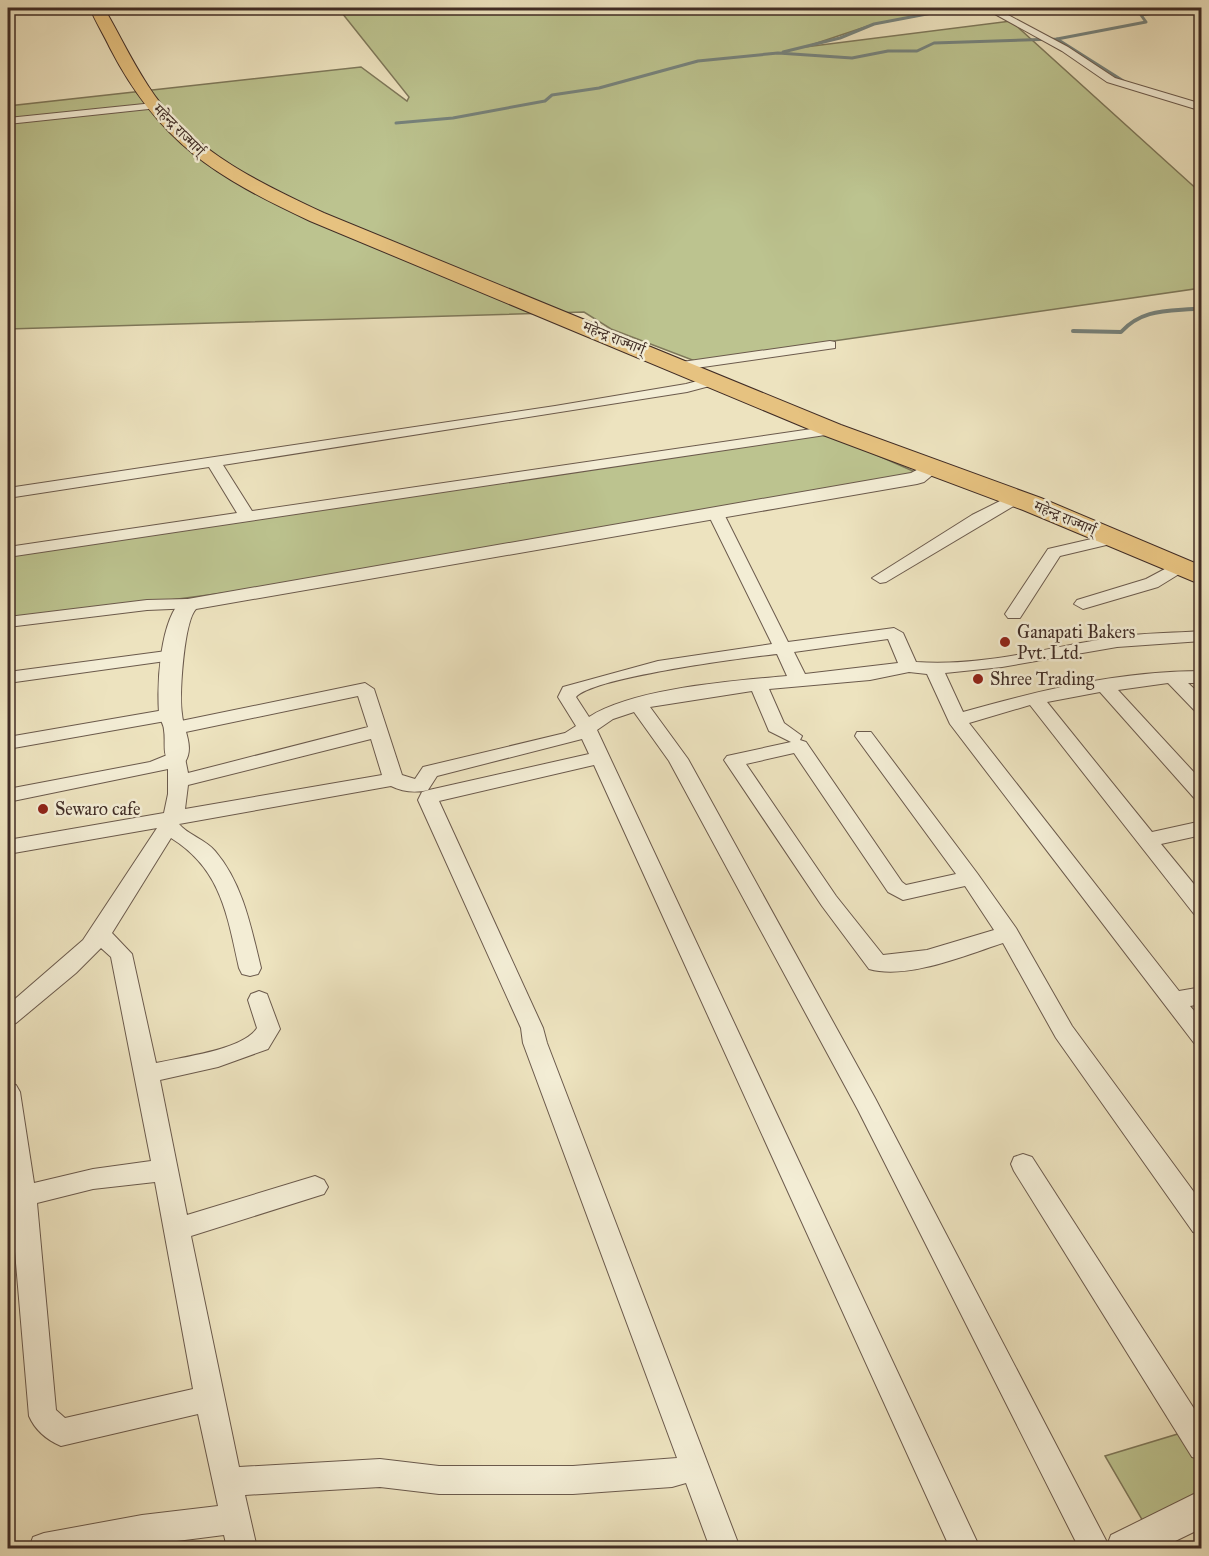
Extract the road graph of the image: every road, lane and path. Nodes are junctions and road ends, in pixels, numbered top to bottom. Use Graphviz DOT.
graph roads {
  1 [pos="97,8"];
  2 [pos="989,8"];
  3 [pos="154,106"];
  4 [pos="1202,108"];
  5 [pos="8,121"];
  6 [pos="830,345"];
  7 [pos="682,366"];
  8 [pos="716,380"];
  9 [pos="832,430"];
  10 [pos="212,460"];
  11 [pos="932,468"];
  12 [pos="8,493"];
  13 [pos="1016,498"];
  14 [pos="716,513"];
  15 [pos="248,518"];
  16 [pos="1113,538"];
  17 [pos="8,552"];
  18 [pos="1178,567"];
  19 [pos="1202,577"];
  20 [pos="880,578"];
  21 [pos="189,604"];
  22 [pos="1083,604"];
  23 [pos="1014,614"];
  24 [pos="8,622"];
  25 [pos="1202,636"];
  26 [pos="783,647"];
  27 [pos="174,656"];
  28 [pos="909,667"];
  29 [pos="934,669"];
  30 [pos="1172,677"];
  31 [pos="1202,677"];
  32 [pos="8,678"];
  33 [pos="798,681"];
  34 [pos="758,684"];
  35 [pos="1104,686"];
  36 [pos="1034,698"];
  37 [pos="638,704"];
  38 [pos="1202,707"];
  39 [pos="957,720"];
  40 [pos="173,722"];
  41 [pos="586,727"];
  42 [pos="377,731"];
  43 [pos="793,735"];
  44 [pos="864,736"];
  45 [pos="8,743"];
  46 [pos="177,757"];
  47 [pos="599,759"];
  48 [pos="393,779"];
  49 [pos="180,781"];
  50 [pos="1202,794"];
  51 [pos="8,795"];
  52 [pos="171,824"];
  53 [pos="1202,828"];
  54 [pos="1146,840"];
  55 [pos="8,847"];
  56 [pos="970,878"];
  57 [pos="1202,909"];
  58 [pos="100,934"];
  59 [pos="1008,934"];
  60 [pos="250,968"];
  61 [pos="1202,995"];
  62 [pos="259,1000"];
  63 [pos="1174,1000"];
  64 [pos="8,1017"];
  65 [pos="1202,1037"];
  66 [pos="147,1074"];
  67 [pos="8,1092"];
  68 [pos="1023,1164"];
  69 [pos="165,1170"];
  70 [pos="315,1187"];
  71 [pos="24,1196"];
  72 [pos="1202,1224"];
  73 [pos="175,1230"];
  74 [pos="209,1399"];
  75 [pos="1202,1447"];
  76 [pos="694,1466"];
  77 [pos="228,1482"];
  78 [pos="1202,1508"];
  79 [pos="236,1519"];
  80 [pos="44,1548"];
  81 [pos="242,1548"];
  82 [pos="725,1548"];
  83 [pos="964,1548"];
  84 [pos="1095,1548"];
  85 [pos="1124,1548"];
  1 -- 3 [label="highway, महेन्द्र राज्मार्ग्"];
  2 -- 4 [label="street"];
  3 -- 5 [label="street"];
  3 -- 7 [label="highway, महेन्द्र राज्मार्ग्"];
  6 -- 7 [label="street"];
  7 -- 8 [label="highway, महेन्द्र राज्मार्ग्"];
  8 -- 9 [label="highway, महेन्द्र राज्मार्ग्"];
  8 -- 10 [label="street"];
  9 -- 11 [label="highway, महेन्द्र राज्मार्ग्"];
  9 -- 15 [label="street"];
  10 -- 12 [label="street"];
  10 -- 15 [label="street"];
  11 -- 13 [label="highway, महेन्द्र राज्मार्ग्"];
  11 -- 14 [label="street"];
  13 -- 16 [label="highway, महेन्द्र राज्मार्ग्"];
  13 -- 20 [label="street"];
  14 -- 21 [label="street"];
  14 -- 26 [label="street"];
  15 -- 17 [label="street"];
  16 -- 18 [label="highway, महेन्द्र राज्मार्ग्"];
  16 -- 23 [label="street"];
  18 -- 19 [label="highway, महेन्द्र राज्मार्ग्"];
  18 -- 22 [label="street"];
  21 -- 24 [label="street"];
  21 -- 27 [label="street"];
  25 -- 29 [label="street"];
  26 -- 28 [label="street"];
  26 -- 33 [label="street"];
  26 -- 41 [label="street"];
  27 -- 32 [label="street"];
  27 -- 40 [label="street"];
  28 -- 29 [label="street"];
  28 -- 33 [label="street"];
  29 -- 39 [label="street"];
  30 -- 31 [label="street"];
  30 -- 35 [label="street"];
  30 -- 38 [label="street"];
  33 -- 34 [label="street"];
  34 -- 37 [label="street"];
  34 -- 43 [label="street"];
  35 -- 36 [label="street"];
  35 -- 50 [label="street"];
  36 -- 39 [label="street"];
  36 -- 54 [label="street"];
  37 -- 41 [label="street"];
  37 -- 84 [label="street"];
  39 -- 63 [label="street"];
  40 -- 42 [label="street"];
  40 -- 45 [label="street"];
  40 -- 46 [label="street"];
  41 -- 47 [label="street"];
  41 -- 48 [label="street"];
  42 -- 48 [label="street"];
  42 -- 49 [label="street"];
  44 -- 56 [label="street"];
  46 -- 49 [label="street"];
  46 -- 51 [label="street"];
  47 -- 76 [label="street"];
  47 -- 83 [label="street"];
  48 -- 52 [label="street"];
  49 -- 52 [label="street"];
  52 -- 55 [label="street"];
  52 -- 58 [label="street"];
  52 -- 60 [label="street"];
  53 -- 54 [label="street"];
  54 -- 57 [label="street"];
  56 -- 59 [label="street"];
  56 -- 59 [label="street"];
  58 -- 64 [label="street"];
  58 -- 66 [label="street"];
  59 -- 72 [label="street"];
  61 -- 63 [label="street"];
  62 -- 66 [label="street"];
  63 -- 65 [label="street"];
  66 -- 69 [label="street"];
  67 -- 71 [label="street"];
  68 -- 75 [label="street"];
  69 -- 71 [label="street"];
  69 -- 73 [label="street"];
  70 -- 73 [label="street"];
  71 -- 74 [label="street"];
  73 -- 74 [label="street"];
  74 -- 77 [label="street"];
  76 -- 77 [label="street"];
  76 -- 82 [label="street"];
  77 -- 79 [label="street"];
  78 -- 85 [label="street"];
  79 -- 80 [label="street"];
  79 -- 81 [label="street"];
}
